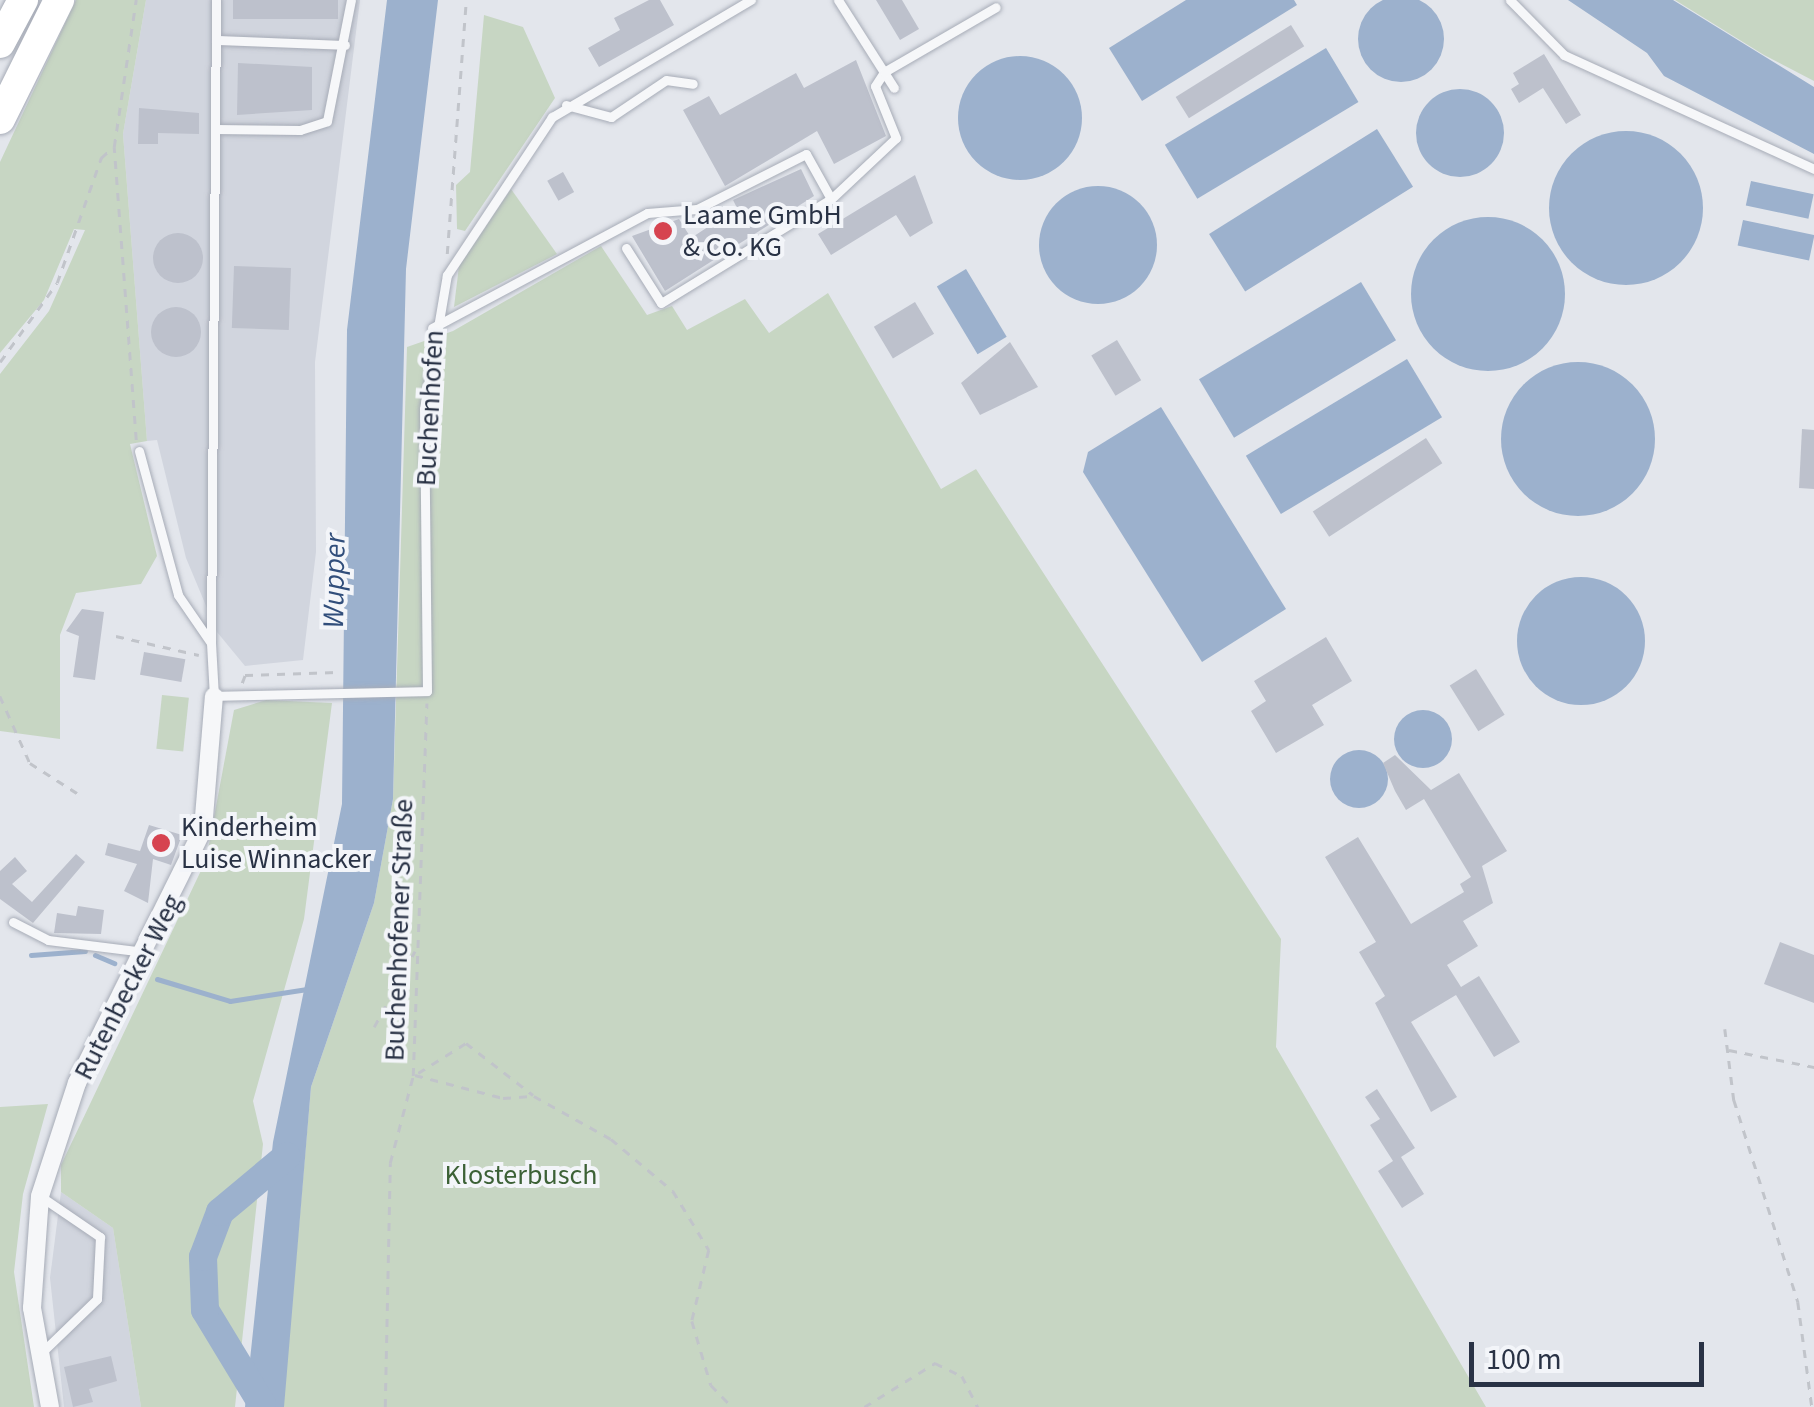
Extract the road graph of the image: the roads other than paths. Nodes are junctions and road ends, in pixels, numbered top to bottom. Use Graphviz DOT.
graph roads {
  1 [pos="23,0"];
  2 [pos="59,0"];
  3 [pos="216,0"];
  4 [pos="351,0"];
  5 [pos="751,0"];
  6 [pos="838,0"];
  7 [pos="1510,0"];
  8 [pos="996,7"];
  9 [pos="216,40"];
  10 [pos="0,44"];
  11 [pos="345,45"];
  12 [pos="884,72"];
  13 [pos="693,84"];
  14 [pos="894,88"];
  15 [pos="566,105"];
  16 [pos="0,119"];
  17 [pos="215,129"];
  18 [pos="1814,169"];
  19 [pos="832,199"];
  20 [pos="626,248"];
  21 [pos="432,328"];
  22 [pos="138,451"];
  23 [pos="211,643"];
  24 [pos="214,696"];
  25 [pos="13,922"];
  26 [pos="146,953"];
  27 [pos="40,1196"];
  28 [pos="38,1356"];
  29 [pos="50,1407"];
  1 -- 10 [label="highway"];
  2 -- 16 [label="highway"];
  3 -- 9 [label="lane, Rutenbecker Weg"];
  4 -- 11 [label="lane"];
  5 -- 15 [label="lane, Buchenhofen"];
  6 -- 12 [label="lane"];
  7 -- 18 [label="lane"];
  8 -- 12 [label="lane"];
  9 -- 11 [label="lane"];
  9 -- 17 [label="lane, Rutenbecker Weg"];
  11 -- 17 [label="lane"];
  12 -- 14 [label="lane"];
  12 -- 19 [label="lane"];
  13 -- 15 [label="lane"];
  15 -- 21 [label="lane, Buchenhofen"];
  17 -- 23 [label="lane, Rutenbecker Weg"];
  19 -- 20 [label="lane"];
  19 -- 21 [label="lane"];
  21 -- 24 [label="lane, Buchenhofen"];
  22 -- 23 [label="lane"];
  23 -- 24 [label="lane, Rutenbecker Weg"];
  24 -- 26 [label="street, Rutenbecker Weg"];
  25 -- 26 [label="lane"];
  26 -- 27 [label="street, Rutenbecker Weg"];
  27 -- 28 [label="street, Rutenbecker Weg"];
  27 -- 28 [label="lane"];
  28 -- 29 [label="street, Rutenbecker Weg"];
}
